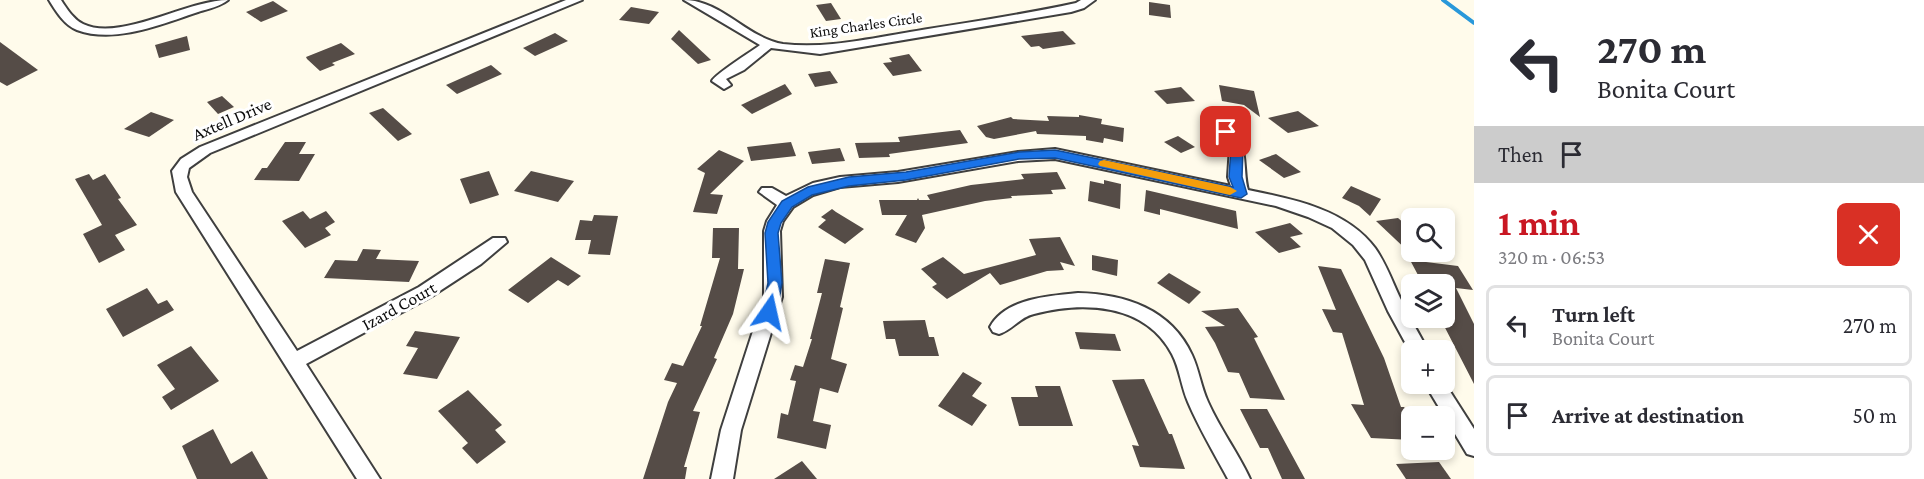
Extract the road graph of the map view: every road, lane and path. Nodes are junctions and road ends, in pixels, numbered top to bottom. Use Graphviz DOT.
graph roads {
  1 [pos="55,0"];
  2 [pos="222,0"];
  3 [pos="576,0"];
  4 [pos="690,0"];
  5 [pos="1089,0"];
  6 [pos="769,44"];
  7 [pos="724,85"];
  8 [pos="1226,132"];
  9 [pos="767,192"];
  10 [pos="1241,194"];
  11 [pos="787,204"];
  12 [pos="499,242"];
  13 [pos="999,327"];
  14 [pos="1413,340"];
  15 [pos="293,362"];
  16 [pos="1441,394"];
  17 [pos="1474,447"];
  18 [pos="369,479"];
  19 [pos="722,479"];
  20 [pos="1239,479"];
  1 -- 2 [label="street"];
  3 -- 15 [label="street, Axtell Drive"];
  4 -- 6 [label="street, King Charles Circle"];
  5 -- 6 [label="street, King Charles Circle"];
  6 -- 7 [label="street"];
  8 -- 10 [label="street"];
  9 -- 11 [label="street"];
  10 -- 11 [label="street"];
  10 -- 14 [label="street"];
  11 -- 19 [label="street"];
  12 -- 15 [label="street, Izard Court"];
  13 -- 20 [label="street"];
  15 -- 18 [label="street, Axtell Drive"];
  16 -- 17 [label="street"];
}
